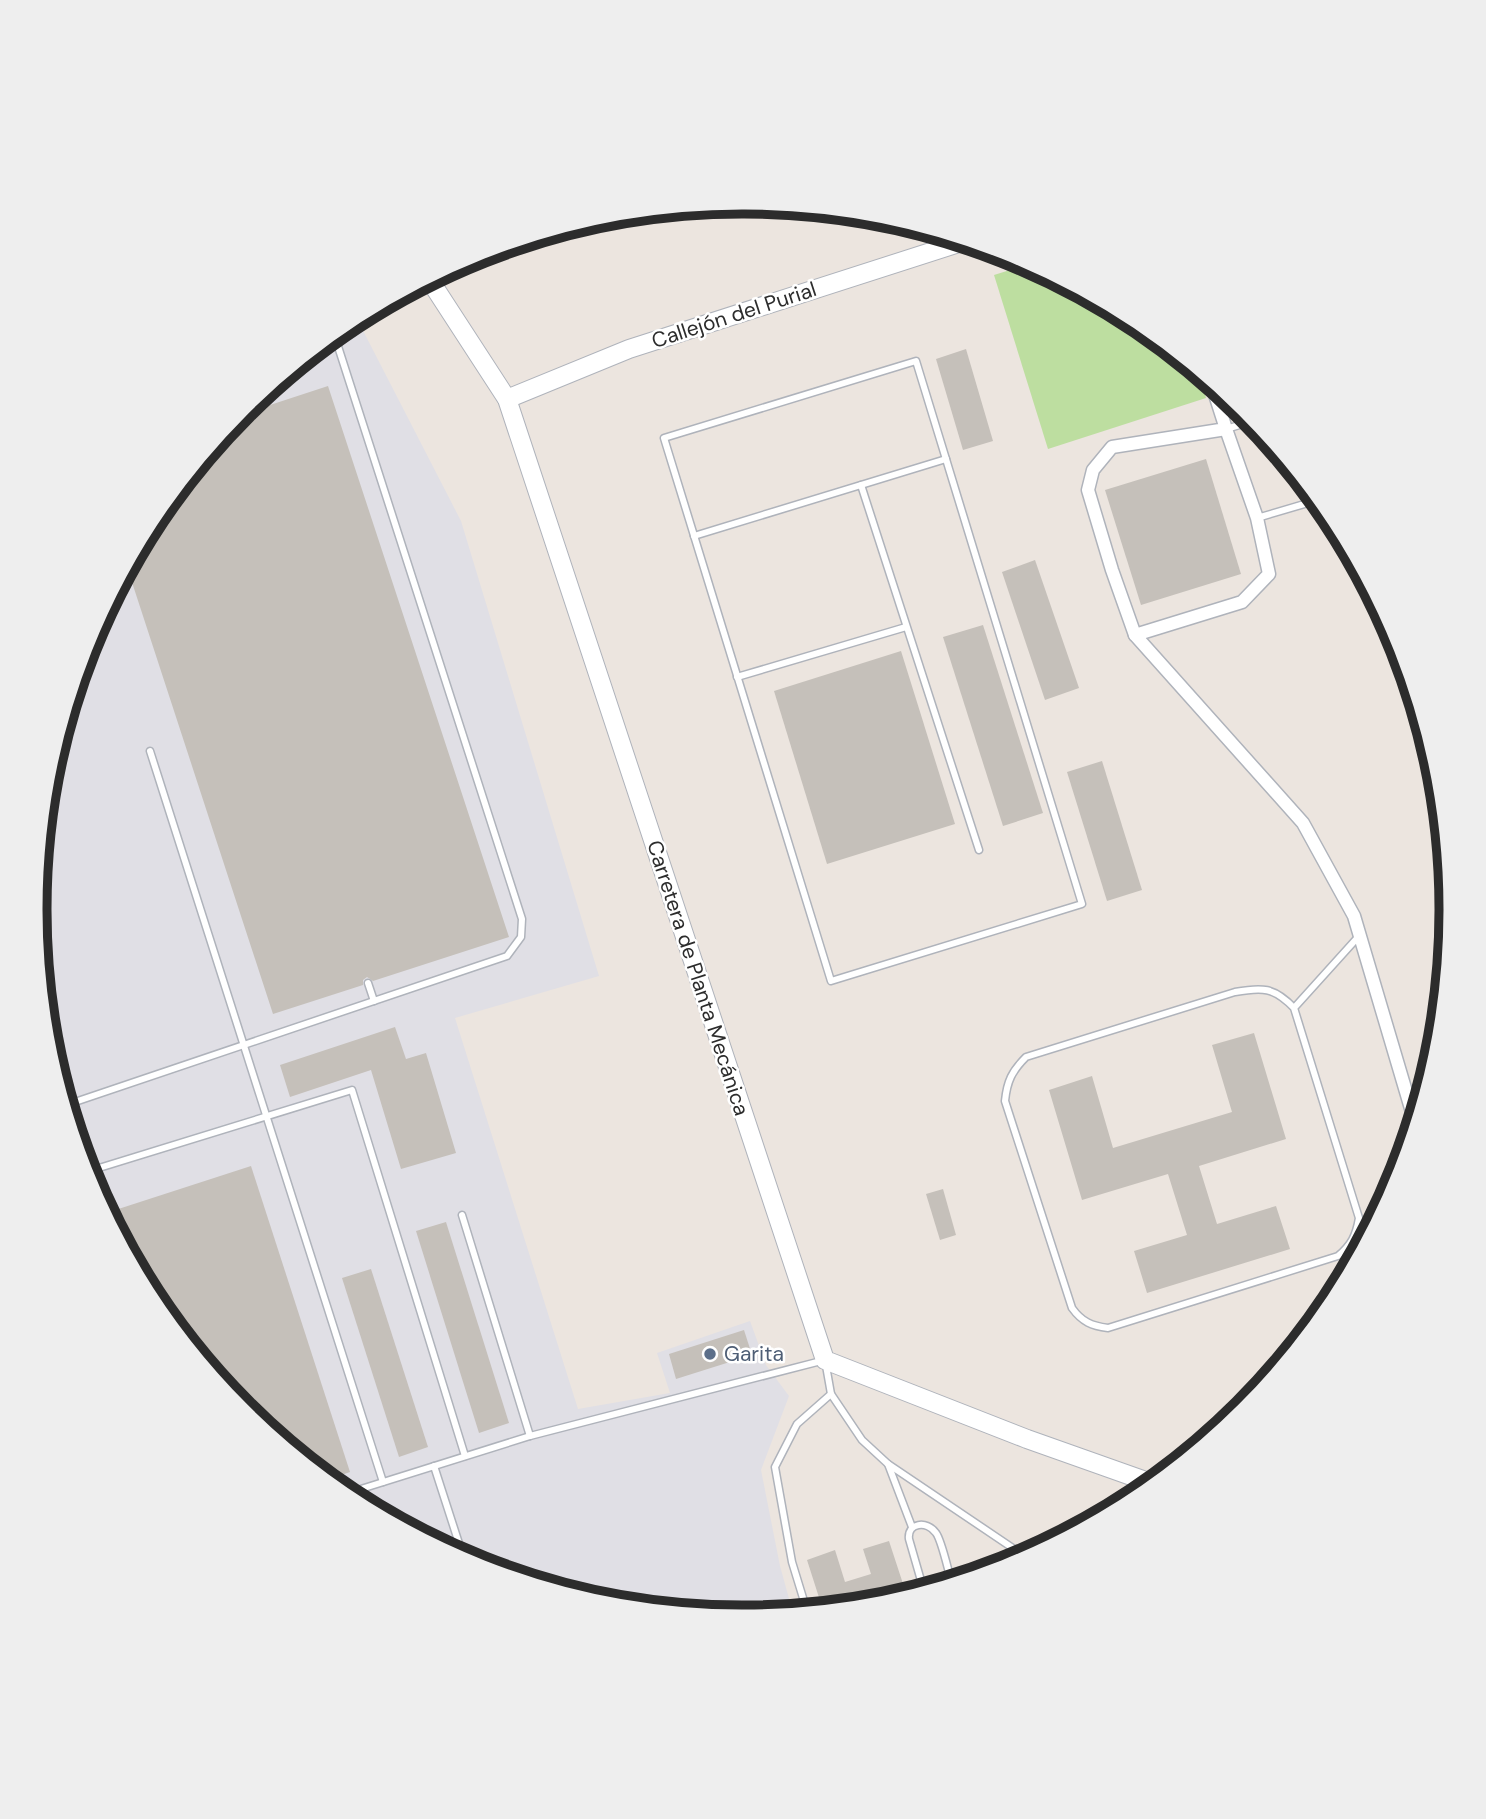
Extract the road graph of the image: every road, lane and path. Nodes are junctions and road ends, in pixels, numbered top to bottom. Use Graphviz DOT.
graph roads {
  1 [pos="950,246"];
  2 [pos="434,287"];
  3 [pos="337,345"];
  4 [pos="507,399"];
  5 [pos="1217,400"];
  6 [pos="1241,425"];
  7 [pos="1226,429"];
  8 [pos="946,459"];
  9 [pos="861,485"];
  10 [pos="1307,503"];
  11 [pos="1256,518"];
  12 [pos="694,536"];
  13 [pos="906,627"];
  14 [pos="1135,635"];
  15 [pos="737,677"];
  16 [pos="150,751"];
  17 [pos="979,850"];
  18 [pos="1359,936"];
  19 [pos="368,983"];
  20 [pos="374,1001"];
  21 [pos="1294,1009"];
  22 [pos="244,1045"];
  23 [pos="75,1102"];
  24 [pos="1410,1106"];
  25 [pos="267,1116"];
  26 [pos="97,1169"];
  27 [pos="462,1214"];
  28 [pos="825,1360"];
  29 [pos="831,1394"];
  30 [pos="530,1436"];
  31 [pos="465,1456"];
  32 [pos="888,1464"];
  33 [pos="434,1466"];
  34 [pos="1142,1480"];
  35 [pos="383,1482"];
  36 [pos="359,1490"];
  37 [pos="912,1527"];
  38 [pos="459,1544"];
  39 [pos="1015,1549"];
  40 [pos="949,1574"];
  41 [pos="922,1582"];
  42 [pos="804,1602"];
  1 -- 4 [label="street, Callejón del Purial"];
  2 -- 4 [label="street, Carretera de Planta Mecánica"];
  3 -- 20 [label="lane"];
  4 -- 28 [label="street, Carretera de Planta Mecánica"];
  5 -- 7 [label="street"];
  6 -- 7 [label="lane"];
  7 -- 11 [label="street"];
  7 -- 14 [label="street"];
  8 -- 9 [label="lane"];
  8 -- 12 [label="lane"];
  8 -- 15 [label="lane"];
  9 -- 12 [label="lane"];
  9 -- 13 [label="lane"];
  10 -- 11 [label="lane"];
  11 -- 14 [label="street"];
  12 -- 15 [label="lane"];
  13 -- 15 [label="lane"];
  13 -- 17 [label="lane"];
  14 -- 18 [label="street"];
  16 -- 22 [label="lane"];
  18 -- 21 [label="lane"];
  18 -- 24 [label="street"];
  19 -- 20 [label="lane"];
  20 -- 22 [label="lane"];
  21 -- 21 [label="lane"];
  22 -- 23 [label="lane"];
  22 -- 25 [label="lane"];
  25 -- 26 [label="lane"];
  25 -- 31 [label="lane"];
  25 -- 35 [label="lane"];
  27 -- 30 [label="lane"];
  28 -- 29 [label="lane"];
  28 -- 30 [label="lane"];
  28 -- 34 [label="street"];
  29 -- 32 [label="lane"];
  29 -- 42 [label="lane"];
  30 -- 31 [label="lane"];
  31 -- 33 [label="lane"];
  32 -- 37 [label="lane"];
  32 -- 39 [label="lane"];
  33 -- 35 [label="lane"];
  33 -- 38 [label="lane"];
  35 -- 36 [label="lane"];
  37 -- 40 [label="lane"];
  37 -- 41 [label="lane"];
}
